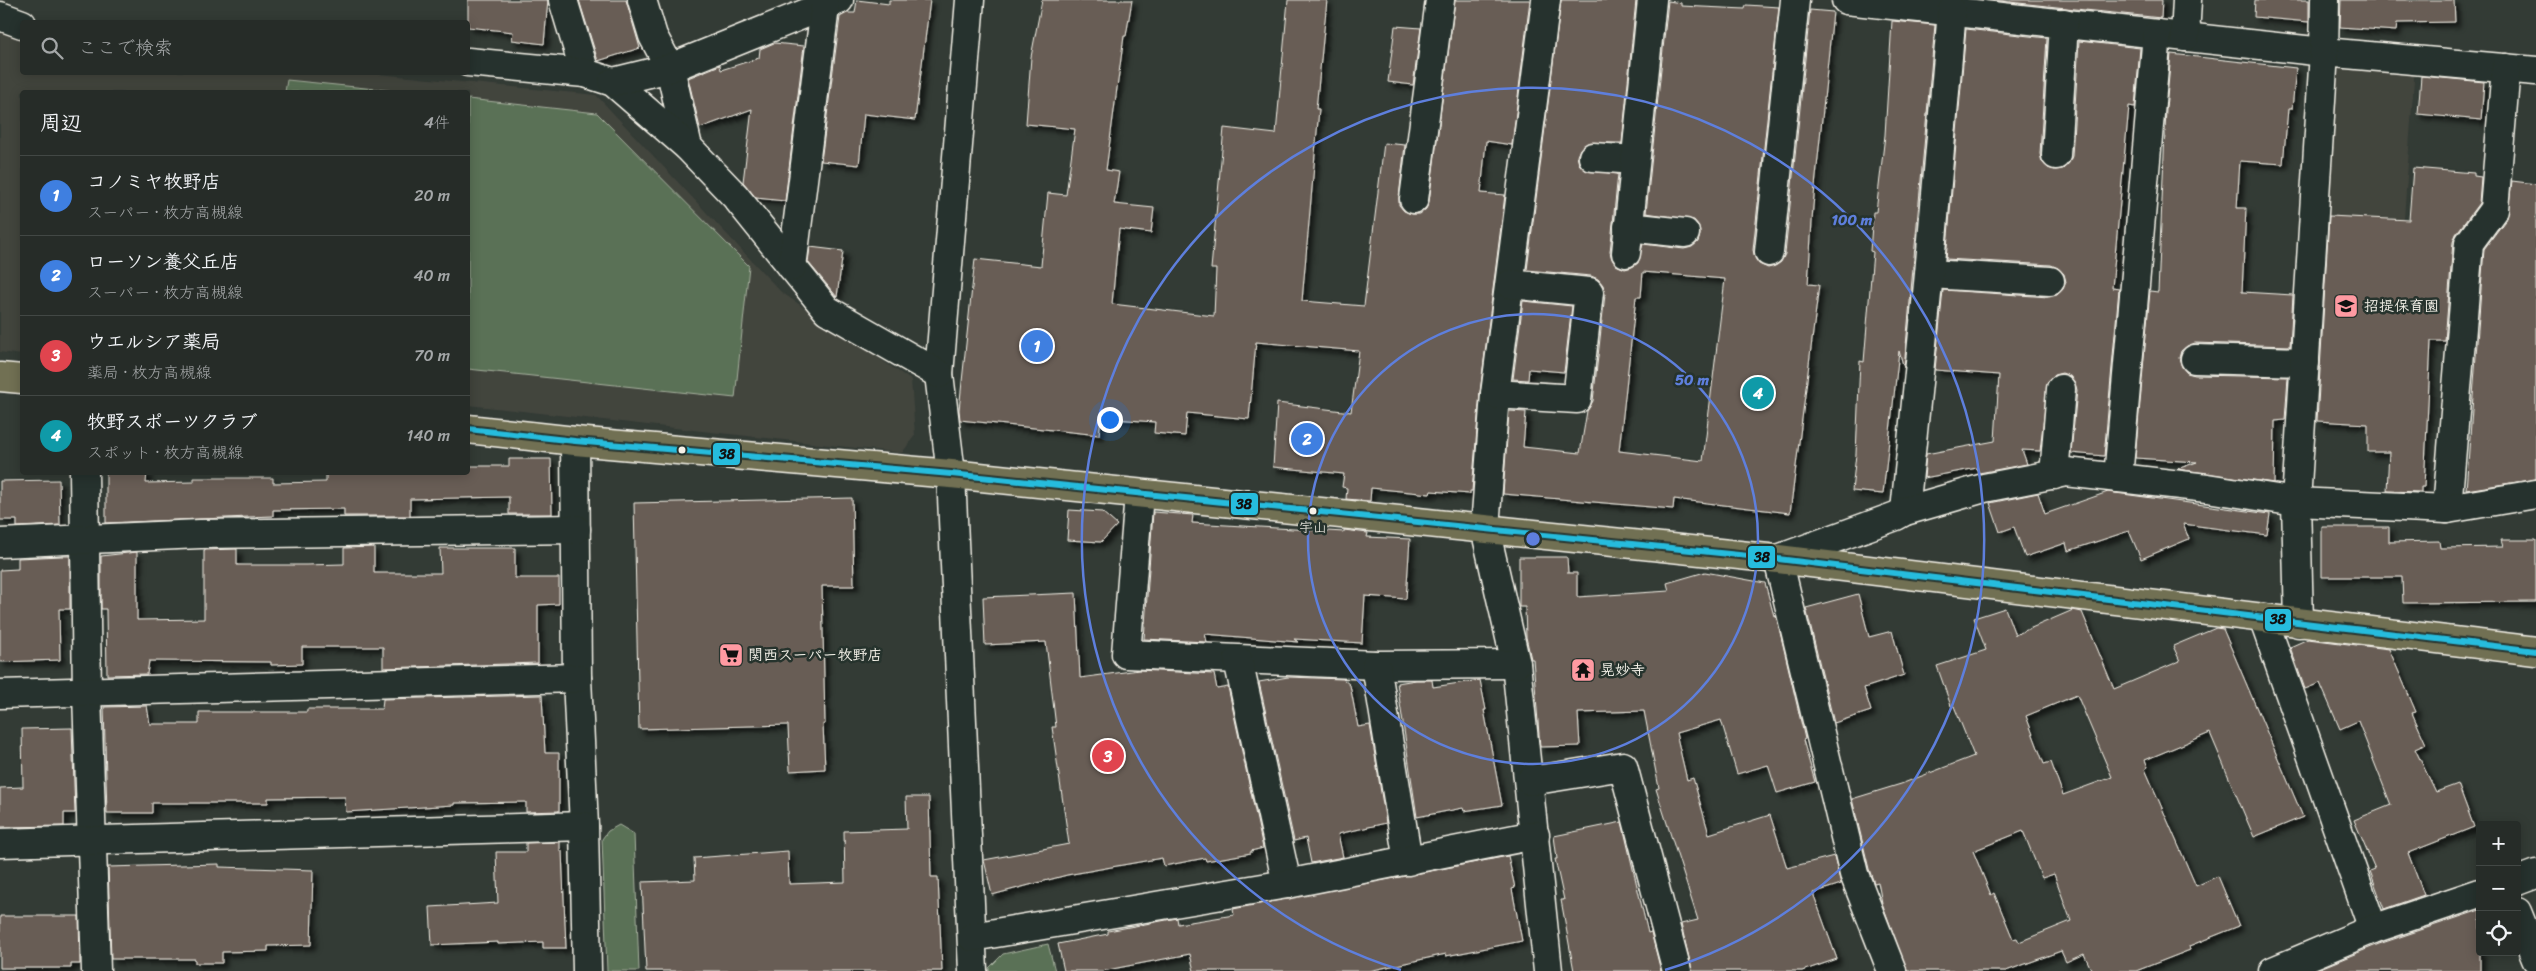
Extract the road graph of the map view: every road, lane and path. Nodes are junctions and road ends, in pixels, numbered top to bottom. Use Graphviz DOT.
graph roads {
  1 [pos="563,0"];
  2 [pos="642,0"];
  3 [pos="970,0"];
  4 [pos="1440,0"];
  5 [pos="1546,0"];
  6 [pos="1652,0"];
  7 [pos="1795,0"];
  8 [pos="1846,0"];
  9 [pos="2187,0"];
  10 [pos="2325,0"];
  11 [pos="833,3"];
  12 [pos="1938,6"];
  13 [pos="0,16"];
  14 [pos="20,23"];
  15 [pos="2064,23"];
  16 [pos="2158,34"];
  17 [pos="2185,36"];
  18 [pos="2324,52"];
  19 [pos="470,62"];
  20 [pos="670,68"];
  21 [pos="2506,68"];
  22 [pos="2536,71"];
  23 [pos="585,72"];
  24 [pos="613,82"];
  25 [pos="688,147"];
  26 [pos="2056,155"];
  27 [pos="1593,157"];
  28 [pos="1635,160"];
  29 [pos="1414,199"];
  30 [pos="1685,234"];
  31 [pos="1769,252"];
  32 [pos="792,268"];
  33 [pos="1929,274"];
  34 [pos="2050,282"];
  35 [pos="1510,284"];
  36 [pos="2194,360"];
  37 [pos="2305,362"];
  38 [pos="939,374"];
  39 [pos="0,376"];
  40 [pos="20,379"];
  41 [pos="2061,389"];
  42 [pos="1495,394"];
  43 [pos="470,429"];
  44 [pos="575,442"];
  45 [pos="951,474"];
  46 [pos="84,475"];
  47 [pos="2054,475"];
  48 [pos="2118,478"];
  49 [pos="1138,494"];
  50 [pos="2536,494"];
  51 [pos="2296,502"];
  52 [pos="2447,509"];
  53 [pos="1905,511"];
  54 [pos="1485,528"];
  55 [pos="576,529"];
  56 [pos="85,541"];
  57 [pos="0,543"];
  58 [pos="1778,559"];
  59 [pos="2263,618"];
  60 [pos="2299,623"];
  61 [pos="2536,651"];
  62 [pos="1238,660"];
  63 [pos="1516,664"];
  64 [pos="1376,665"];
  65 [pos="577,678"];
  66 [pos="87,693"];
  67 [pos="0,694"];
  68 [pos="1530,781"];
  69 [pos="584,826"];
  70 [pos="1535,835"];
  71 [pos="92,841"];
  72 [pos="0,843"];
  73 [pos="1408,861"];
  74 [pos="2536,874"];
  75 [pos="2521,880"];
  76 [pos="1287,884"];
  77 [pos="2476,894"];
  78 [pos="2521,922"];
  79 [pos="2373,929"];
  80 [pos="972,937"];
  81 [pos="2536,959"];
  82 [pos="96,971"];
  83 [pos="587,971"];
  84 [pos="973,971"];
  85 [pos="1548,971"];
  86 [pos="1678,971"];
  87 [pos="1892,971"];
  88 [pos="2273,971"];
  1 -- 23 [label="street"];
  2 -- 20 [label="street"];
  3 -- 38 [label="street"];
  4 -- 29 [label="street"];
  5 -- 35 [label="street"];
  6 -- 28 [label="street"];
  7 -- 31 [label="street"];
  8 -- 12 [label="street"];
  9 -- 17 [label="street"];
  10 -- 18 [label="street"];
  11 -- 20 [label="street"];
  11 -- 32 [label="street"];
  12 -- 15 [label="street"];
  12 -- 33 [label="street"];
  13 -- 14 [label="street"];
  15 -- 16 [label="street"];
  15 -- 26 [label="street"];
  16 -- 17 [label="street"];
  16 -- 48 [label="street"];
  17 -- 18 [label="street"];
  18 -- 21 [label="street"];
  18 -- 37 [label="street"];
  19 -- 23 [label="street"];
  20 -- 24 [label="street"];
  20 -- 25 [label="street"];
  21 -- 22 [label="street"];
  21 -- 52 [label="street"];
  23 -- 24 [label="street"];
  24 -- 25 [label="street"];
  25 -- 32 [label="street"];
  27 -- 28 [label="street"];
  28 -- 30 [label="street"];
  32 -- 38 [label="street"];
  33 -- 34 [label="street"];
  33 -- 53 [label="street"];
  35 -- 42 [label="street"];
  35 -- 42 [label="street"];
  36 -- 37 [label="street"];
  37 -- 51 [label="street"];
  38 -- 45 [label="street"];
  39 -- 40 [label="main road"];
  41 -- 47 [label="street"];
  42 -- 54 [label="street"];
  43 -- 44 [label="main road"];
  44 -- 45 [label="main road"];
  44 -- 55 [label="street"];
  45 -- 49 [label="main road"];
  45 -- 80 [label="street"];
  46 -- 56 [label="street"];
  47 -- 48 [label="street"];
  47 -- 53 [label="street"];
  48 -- 51 [label="street"];
  49 -- 54 [label="main road"];
  49 -- 62 [label="street"];
  50 -- 52 [label="street"];
  51 -- 52 [label="street"];
  51 -- 60 [label="street"];
  53 -- 58 [label="street"];
  54 -- 58 [label="main road"];
  54 -- 63 [label="street"];
  55 -- 56 [label="street"];
  55 -- 65 [label="street"];
  56 -- 57 [label="street"];
  56 -- 66 [label="street"];
  58 -- 59 [label="main road"];
  58 -- 87 [label="street"];
  59 -- 60 [label="main road"];
  59 -- 79 [label="street"];
  60 -- 61 [label="main road"];
  62 -- 64 [label="street"];
  62 -- 76 [label="street"];
  63 -- 64 [label="street"];
  63 -- 68 [label="street"];
  64 -- 73 [label="street"];
  65 -- 66 [label="street"];
  65 -- 69 [label="street"];
  66 -- 67 [label="street"];
  66 -- 71 [label="street"];
  68 -- 70 [label="street"];
  68 -- 86 [label="street"];
  69 -- 71 [label="street"];
  69 -- 83 [label="street"];
  70 -- 73 [label="street"];
  70 -- 85 [label="street"];
  71 -- 72 [label="street"];
  71 -- 82 [label="street"];
  73 -- 76 [label="street"];
  74 -- 75 [label="street"];
  76 -- 80 [label="street"];
  77 -- 79 [label="street"];
  78 -- 81 [label="street"];
  79 -- 88 [label="street"];
  80 -- 84 [label="street"];
}
